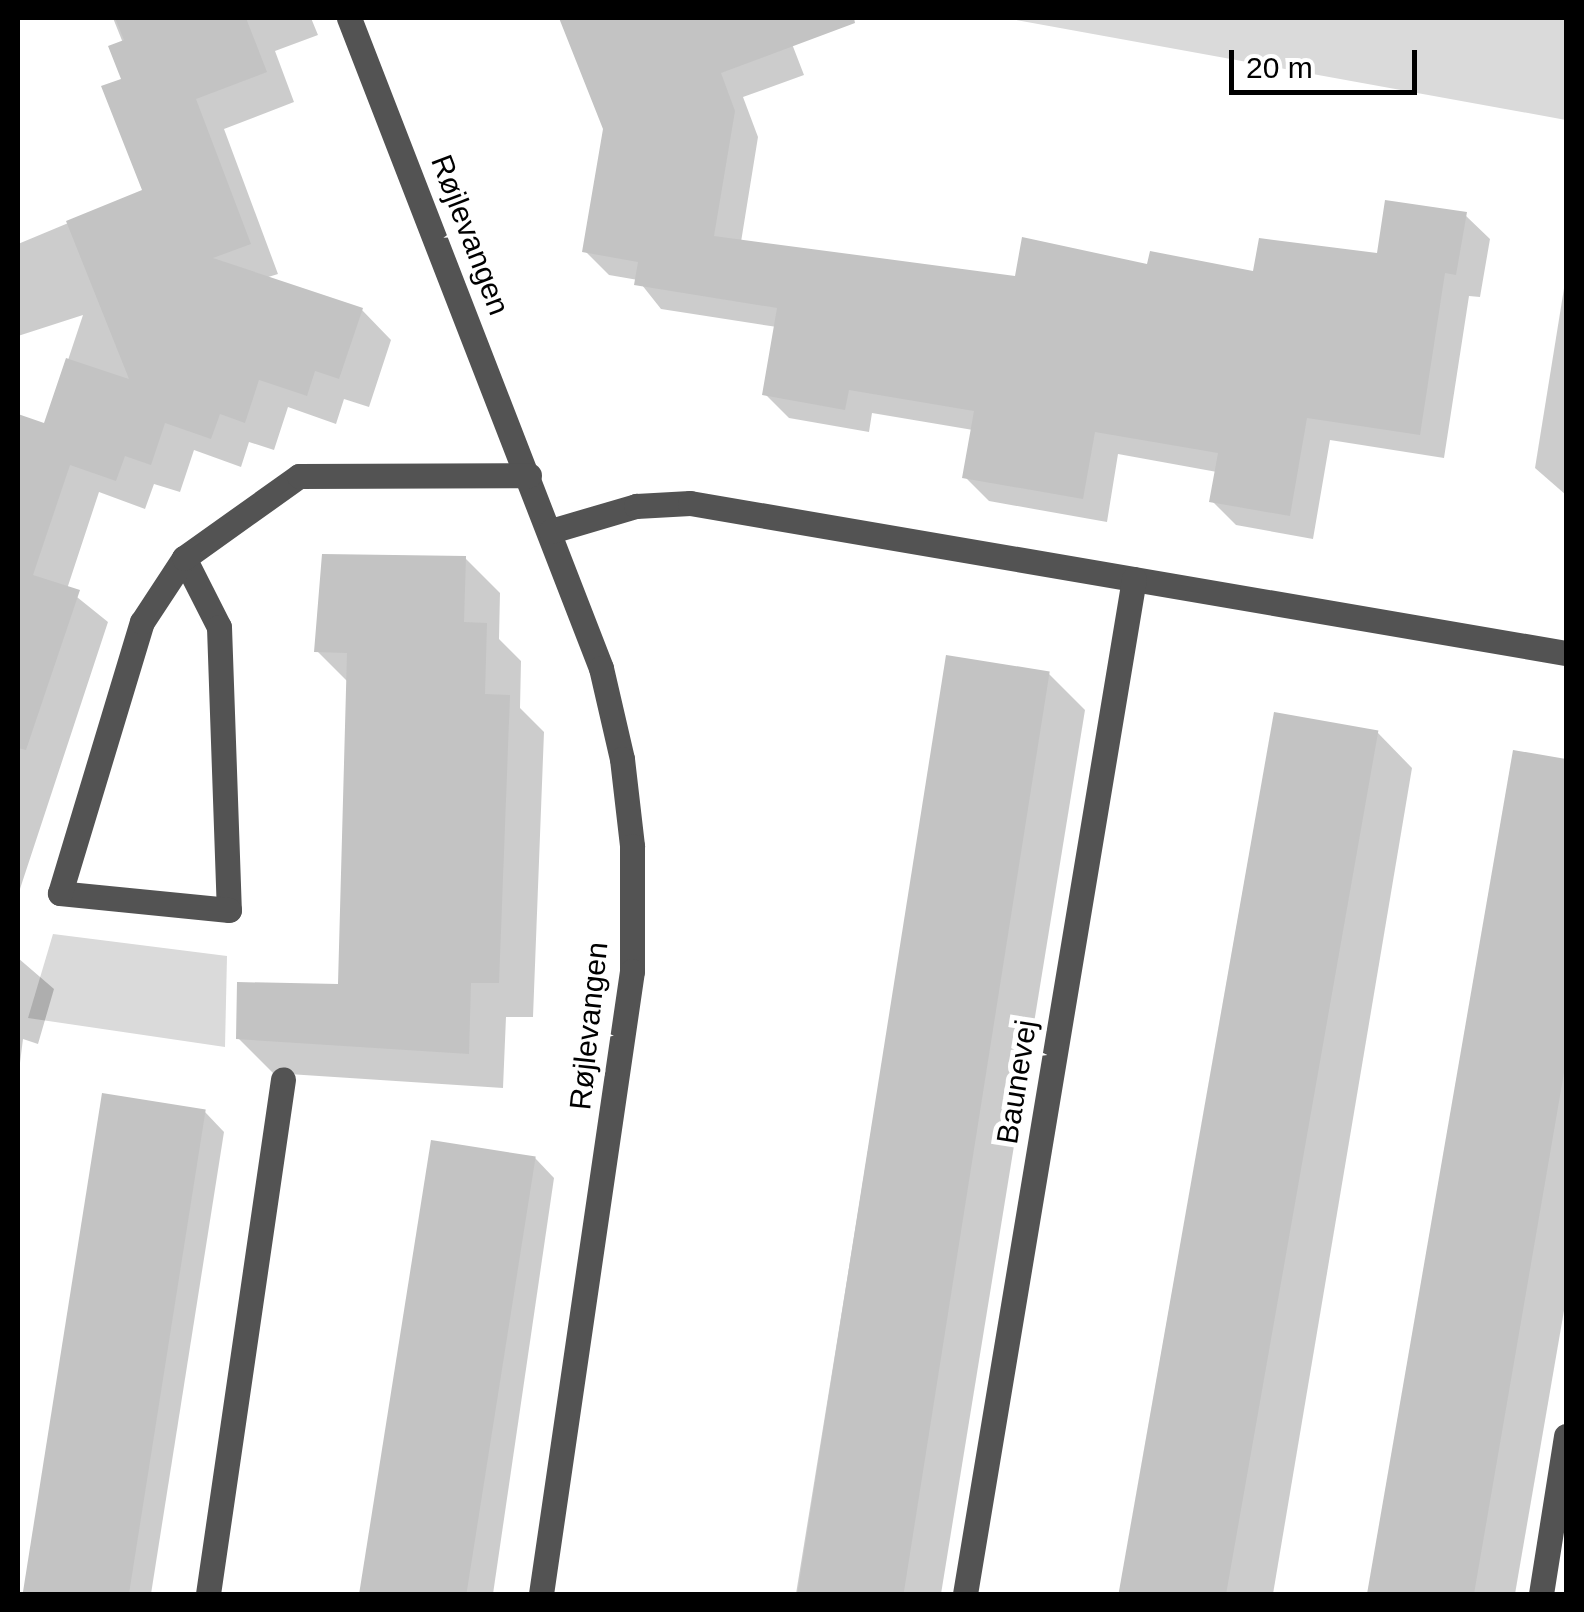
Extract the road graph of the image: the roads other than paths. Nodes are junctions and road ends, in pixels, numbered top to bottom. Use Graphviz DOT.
graph roads {
  1 [pos="350,18"];
  2 [pos="529,476"];
  3 [pos="550,530"];
  4 [pos="184,558"];
  5 [pos="1134,580"];
  6 [pos="1566,654"];
  7 [pos="283,1079"];
  8 [pos="1566,1436"];
  9 [pos="208,1594"];
  10 [pos="542,1594"];
  11 [pos="965,1594"];
  12 [pos="1540,1594"];
  1 -- 2 [label="street, Røjlevangen"];
  2 -- 3 [label="street, Røjlevangen"];
  2 -- 4 [label="street"];
  3 -- 5 [label="street"];
  3 -- 10 [label="street, Røjlevangen"];
  4 -- 4 [label="street"];
  5 -- 6 [label="street"];
  5 -- 11 [label="street, Baunevej"];
  7 -- 9 [label="street"];
  8 -- 12 [label="street"];
}
